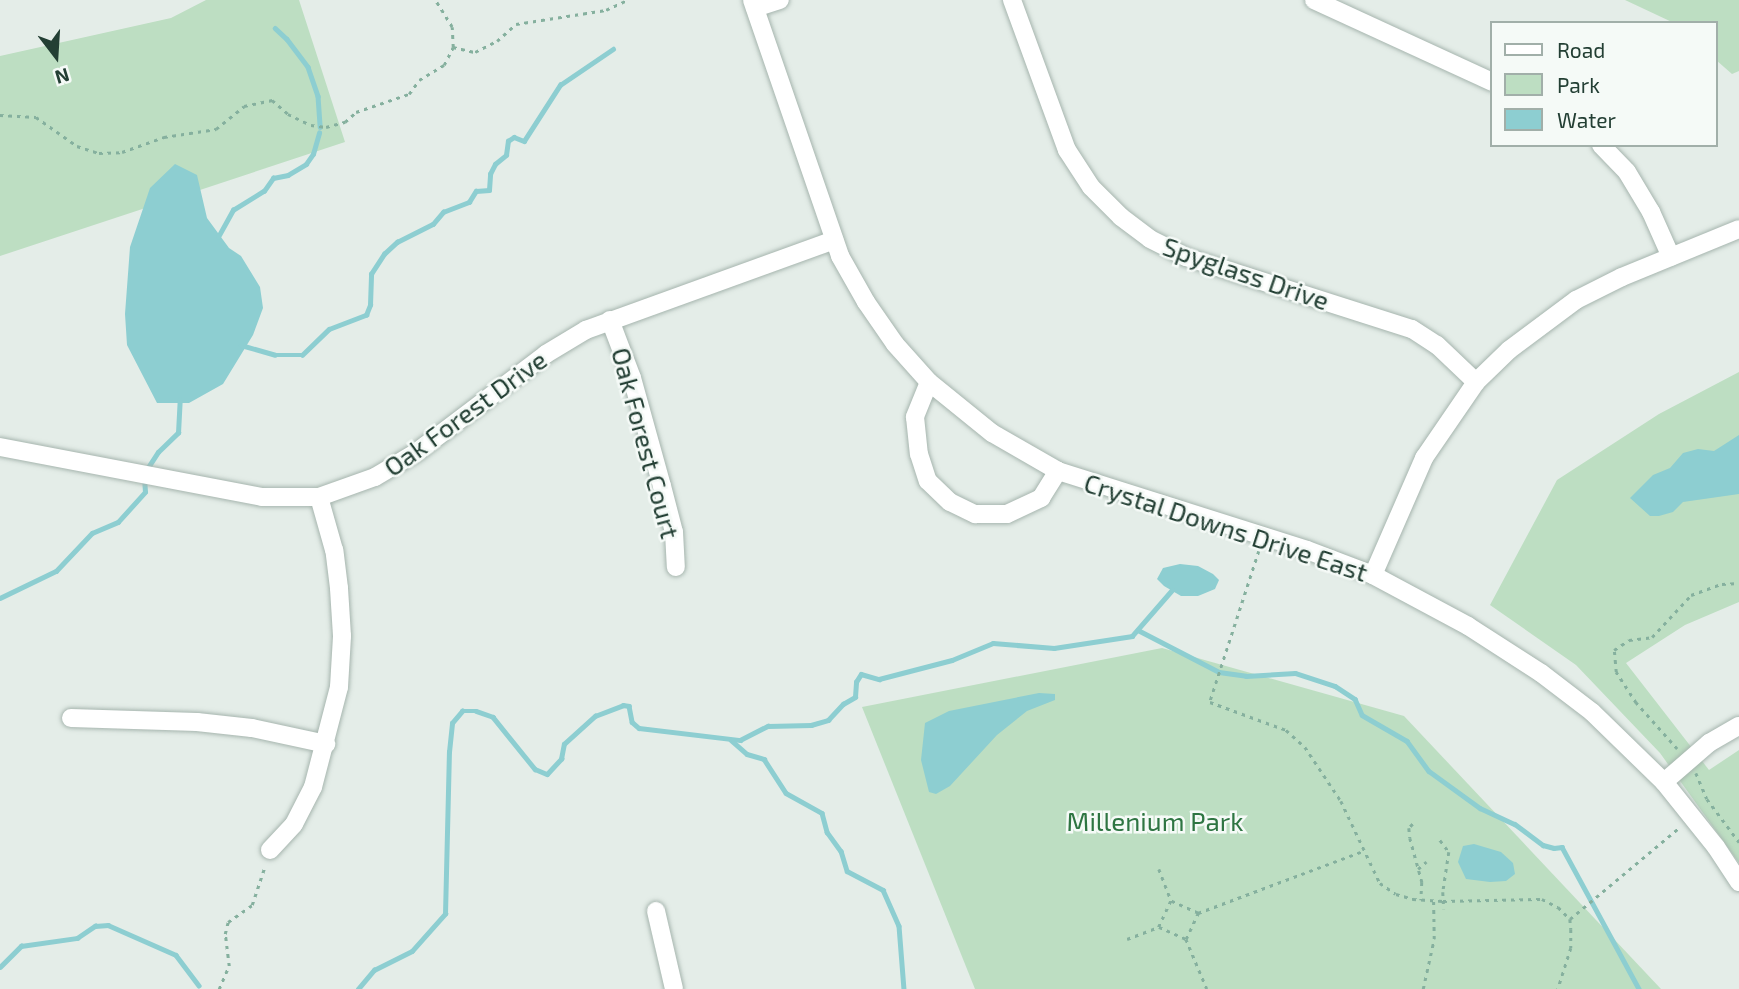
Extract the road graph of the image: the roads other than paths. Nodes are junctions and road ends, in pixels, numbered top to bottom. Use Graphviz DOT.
graph roads {
  1 [pos="780,0"];
  2 [pos="1012,0"];
  3 [pos="1314,0"];
  4 [pos="754,4"];
  5 [pos="1490,81"];
  6 [pos="1603,147"];
  7 [pos="1739,229"];
  8 [pos="834,240"];
  9 [pos="1671,257"];
  10 [pos="610,320"];
  11 [pos="929,382"];
  12 [pos="1476,382"];
  13 [pos="0,447"];
  14 [pos="1058,471"];
  15 [pos="319,497"];
  16 [pos="676,567"];
  17 [pos="1373,575"];
  18 [pos="71,718"];
  19 [pos="1739,726"];
  20 [pos="326,744"];
  21 [pos="1664,782"];
  22 [pos="270,850"];
  23 [pos="1739,882"];
  24 [pos="656,911"];
  25 [pos="674,989"];
  1 -- 4 [label="street"];
  2 -- 12 [label="street, Spyglass Drive"];
  3 -- 5 [label="street"];
  4 -- 8 [label="street, Crystal Downs Drive East"];
  6 -- 9 [label="street"];
  7 -- 9 [label="street"];
  8 -- 10 [label="street, Oak Forest Drive"];
  8 -- 11 [label="street, Crystal Downs Drive East"];
  9 -- 12 [label="street"];
  10 -- 15 [label="street, Oak Forest Drive"];
  10 -- 16 [label="street, Oak Forest Court"];
  11 -- 14 [label="street, Crystal Downs Drive East"];
  11 -- 14 [label="street, Crystal Downs Drive East"];
  12 -- 17 [label="street"];
  13 -- 15 [label="street, Oak Forest Drive"];
  14 -- 17 [label="street, Crystal Downs Drive East"];
  15 -- 20 [label="street"];
  17 -- 21 [label="street, Crystal Downs Drive East"];
  18 -- 20 [label="street"];
  19 -- 21 [label="street"];
  20 -- 22 [label="street"];
  21 -- 23 [label="street, Crystal Downs Drive East"];
  24 -- 25 [label="street"];
}
